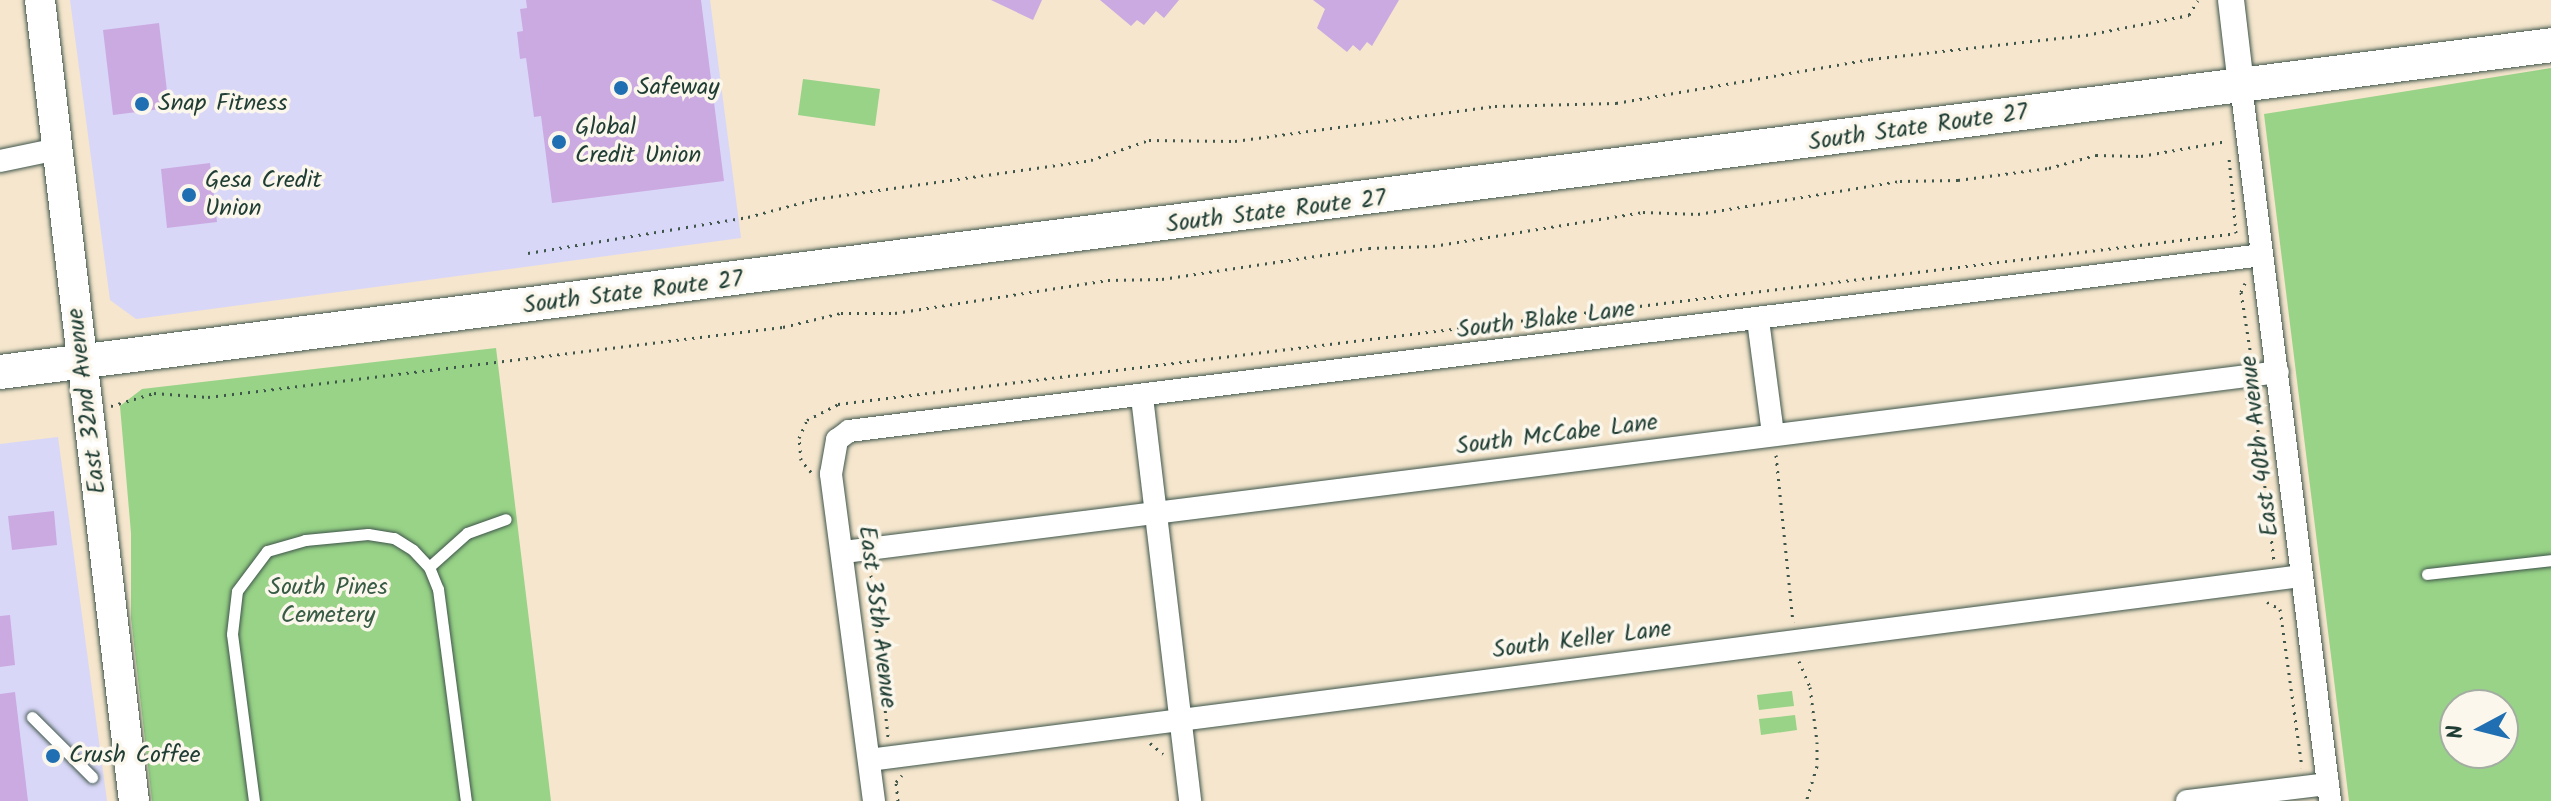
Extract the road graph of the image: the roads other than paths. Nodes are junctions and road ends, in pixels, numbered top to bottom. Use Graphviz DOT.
graph roads {
  1 [pos="40,0"];
  2 [pos="2231,0"];
  3 [pos="2551,45"];
  4 [pos="2241,85"];
  5 [pos="58,149"];
  6 [pos="0,161"];
  7 [pos="2262,255"];
  8 [pos="1758,320"];
  9 [pos="82,360"];
  10 [pos="0,372"];
  11 [pos="2278,372"];
  12 [pos="1142,397"];
  13 [pos="837,440"];
  14 [pos="1774,444"];
  15 [pos="1157,512"];
  16 [pos="506,519"];
  17 [pos="844,552"];
  18 [pos="2551,560"];
  19 [pos="429,567"];
  20 [pos="2427,574"];
  21 [pos="2302,576"];
  22 [pos="32,717"];
  23 [pos="1179,717"];
  24 [pos="869,760"];
  25 [pos="92,777"];
  26 [pos="2329,792"];
  27 [pos="134,801"];
  28 [pos="254,801"];
  29 [pos="466,801"];
  30 [pos="874,801"];
  31 [pos="1190,801"];
  32 [pos="2187,801"];
  1 -- 5 [label="main road, East 32nd Avenue"];
  2 -- 4 [label="street"];
  3 -- 4 [label="main road, South State Route 27"];
  4 -- 7 [label="street, East 40th Avenue"];
  4 -- 9 [label="main road, South State Route 27"];
  5 -- 6 [label="street"];
  5 -- 9 [label="main road, East 32nd Avenue"];
  7 -- 8 [label="street, South Blake Lane"];
  7 -- 11 [label="street, East 40th Avenue"];
  8 -- 12 [label="street, South Blake Lane"];
  8 -- 14 [label="street"];
  9 -- 10 [label="main road, South State Route 27"];
  9 -- 27 [label="main road, East 32nd Avenue"];
  11 -- 14 [label="street, South McCabe Lane"];
  11 -- 21 [label="street, East 40th Avenue"];
  12 -- 13 [label="street, South Blake Lane"];
  12 -- 15 [label="street"];
  13 -- 17 [label="street, East 35th Avenue"];
  14 -- 15 [label="street, South McCabe Lane"];
  15 -- 17 [label="street, South McCabe Lane"];
  15 -- 23 [label="street"];
  16 -- 19 [label="lane"];
  17 -- 24 [label="street, East 35th Avenue"];
  18 -- 20 [label="lane"];
  19 -- 28 [label="lane"];
  19 -- 29 [label="lane"];
  21 -- 23 [label="street, South Keller Lane"];
  21 -- 26 [label="street, East 40th Avenue"];
  22 -- 25 [label="lane"];
  23 -- 24 [label="street, South Keller Lane"];
  23 -- 31 [label="street"];
  24 -- 30 [label="street, East 35th Avenue"];
  26 -- 32 [label="street"];
}
